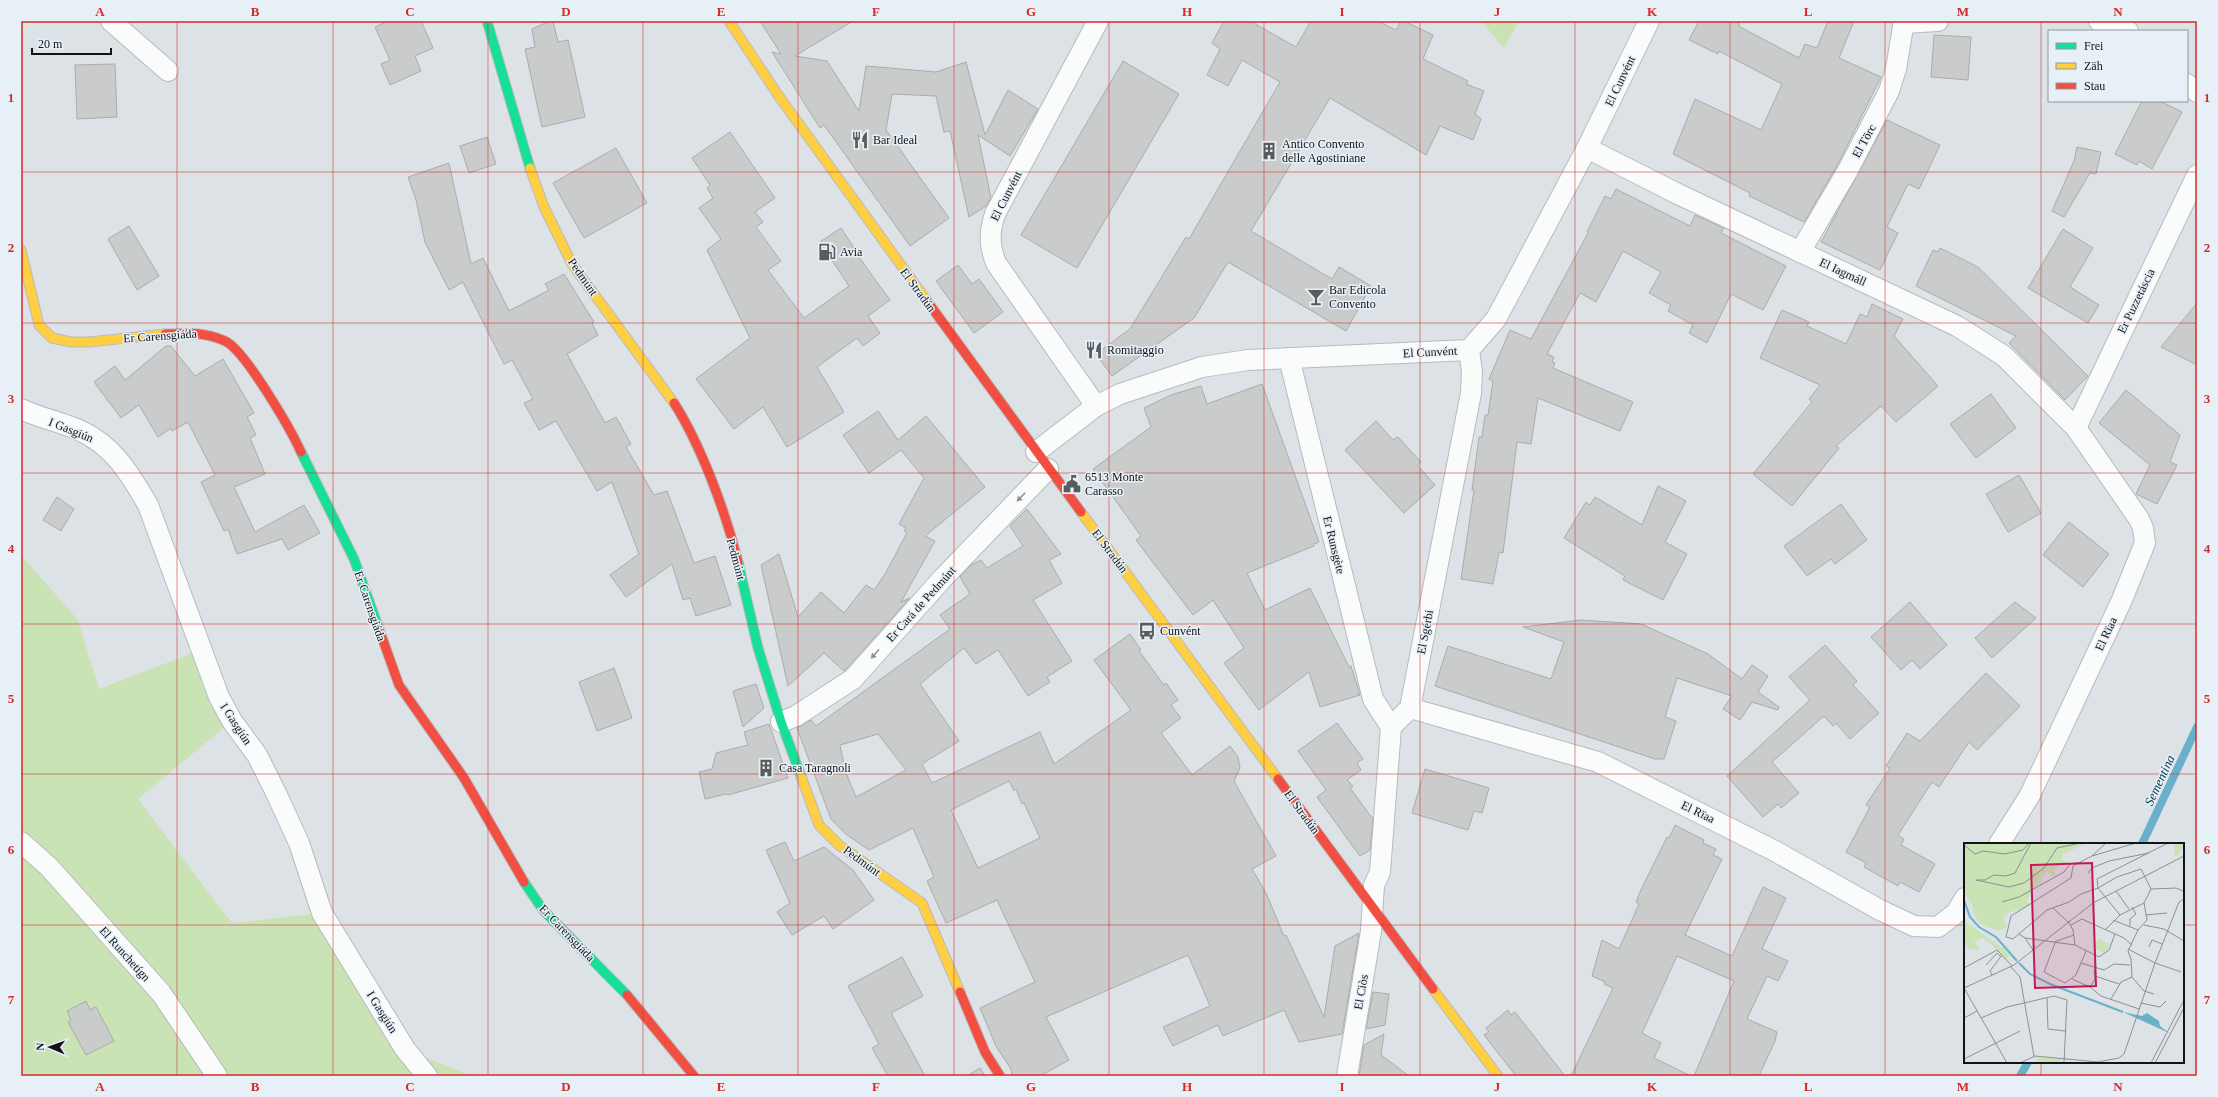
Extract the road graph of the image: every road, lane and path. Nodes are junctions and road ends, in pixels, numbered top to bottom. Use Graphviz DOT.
graph roads {
  1 [pos="111,21"];
  2 [pos="487,21"];
  3 [pos="729,21"];
  4 [pos="1098,21"];
  5 [pos="1649,21"];
  6 [pos="1938,21"];
  7 [pos="2099,21"];
  8 [pos="1903,22"];
  9 [pos="2125,30"];
  10 [pos="168,71"];
  11 [pos="2188,85"];
  12 [pos="2197,92"];
  13 [pos="1587,148"];
  14 [pos="2197,175"];
  15 [pos="21,250"];
  16 [pos="1800,252"];
  17 [pos="1469,350"];
  18 [pos="1289,358"];
  19 [pos="1096,406"];
  20 [pos="21,409"];
  21 [pos="2076,428"];
  22 [pos="1036,452"];
  23 [pos="1048,469"];
  24 [pos="1410,708"];
  25 [pos="781,722"];
  26 [pos="1391,727"];
  27 [pos="21,842"];
  28 [pos="2000,843"];
  29 [pos="1964,900"];
  30 [pos="1373,907"];
  31 [pos="217,1076"];
  32 [pos="427,1076"];
  33 [pos="694,1076"];
  34 [pos="1000,1076"];
  35 [pos="1347,1076"];
  36 [pos="1498,1076"];
  1 -- 10 [label="street"];
  2 -- 25 [label="street, Pedmúnt"];
  3 -- 22 [label="street, El Stradún"];
  4 -- 19 [label="street, El Cunvént"];
  5 -- 13 [label="street, El Cunvént"];
  6 -- 8 [label="street"];
  7 -- 9 [label="street"];
  8 -- 16 [label="street, El Törc"];
  11 -- 12 [label="street"];
  13 -- 16 [label="street, El Iagmáll"];
  13 -- 17 [label="street, El Cunvént"];
  14 -- 21 [label="street, Er Puzzetáscia"];
  15 -- 33 [label="street, Er Carensgiáda"];
  16 -- 21 [label="street, El Iagmáll"];
  17 -- 18 [label="street, El Cunvént"];
  17 -- 24 [label="street, El Sgérbi"];
  18 -- 19 [label="street, El Cunvént"];
  18 -- 26 [label="street, Er Runsgète"];
  19 -- 22 [label="street, El Cunvént"];
  20 -- 32 [label="street, I Gasgiún"];
  21 -- 28 [label="street, El Rïaa"];
  22 -- 23 [label="street, El Stradún"];
  23 -- 25 [label="street, Er Cará de Pedmúnt, one-way"];
  23 -- 30 [label="street, El Stradún"];
  24 -- 26 [label="street"];
  24 -- 29 [label="street, El Rïaa"];
  25 -- 34 [label="street, Pedmúnt"];
  26 -- 30 [label="street"];
  27 -- 31 [label="street, El Runchetígn"];
  30 -- 35 [label="street, El Ciòs"];
  30 -- 36 [label="street, El Stradún"];
}
